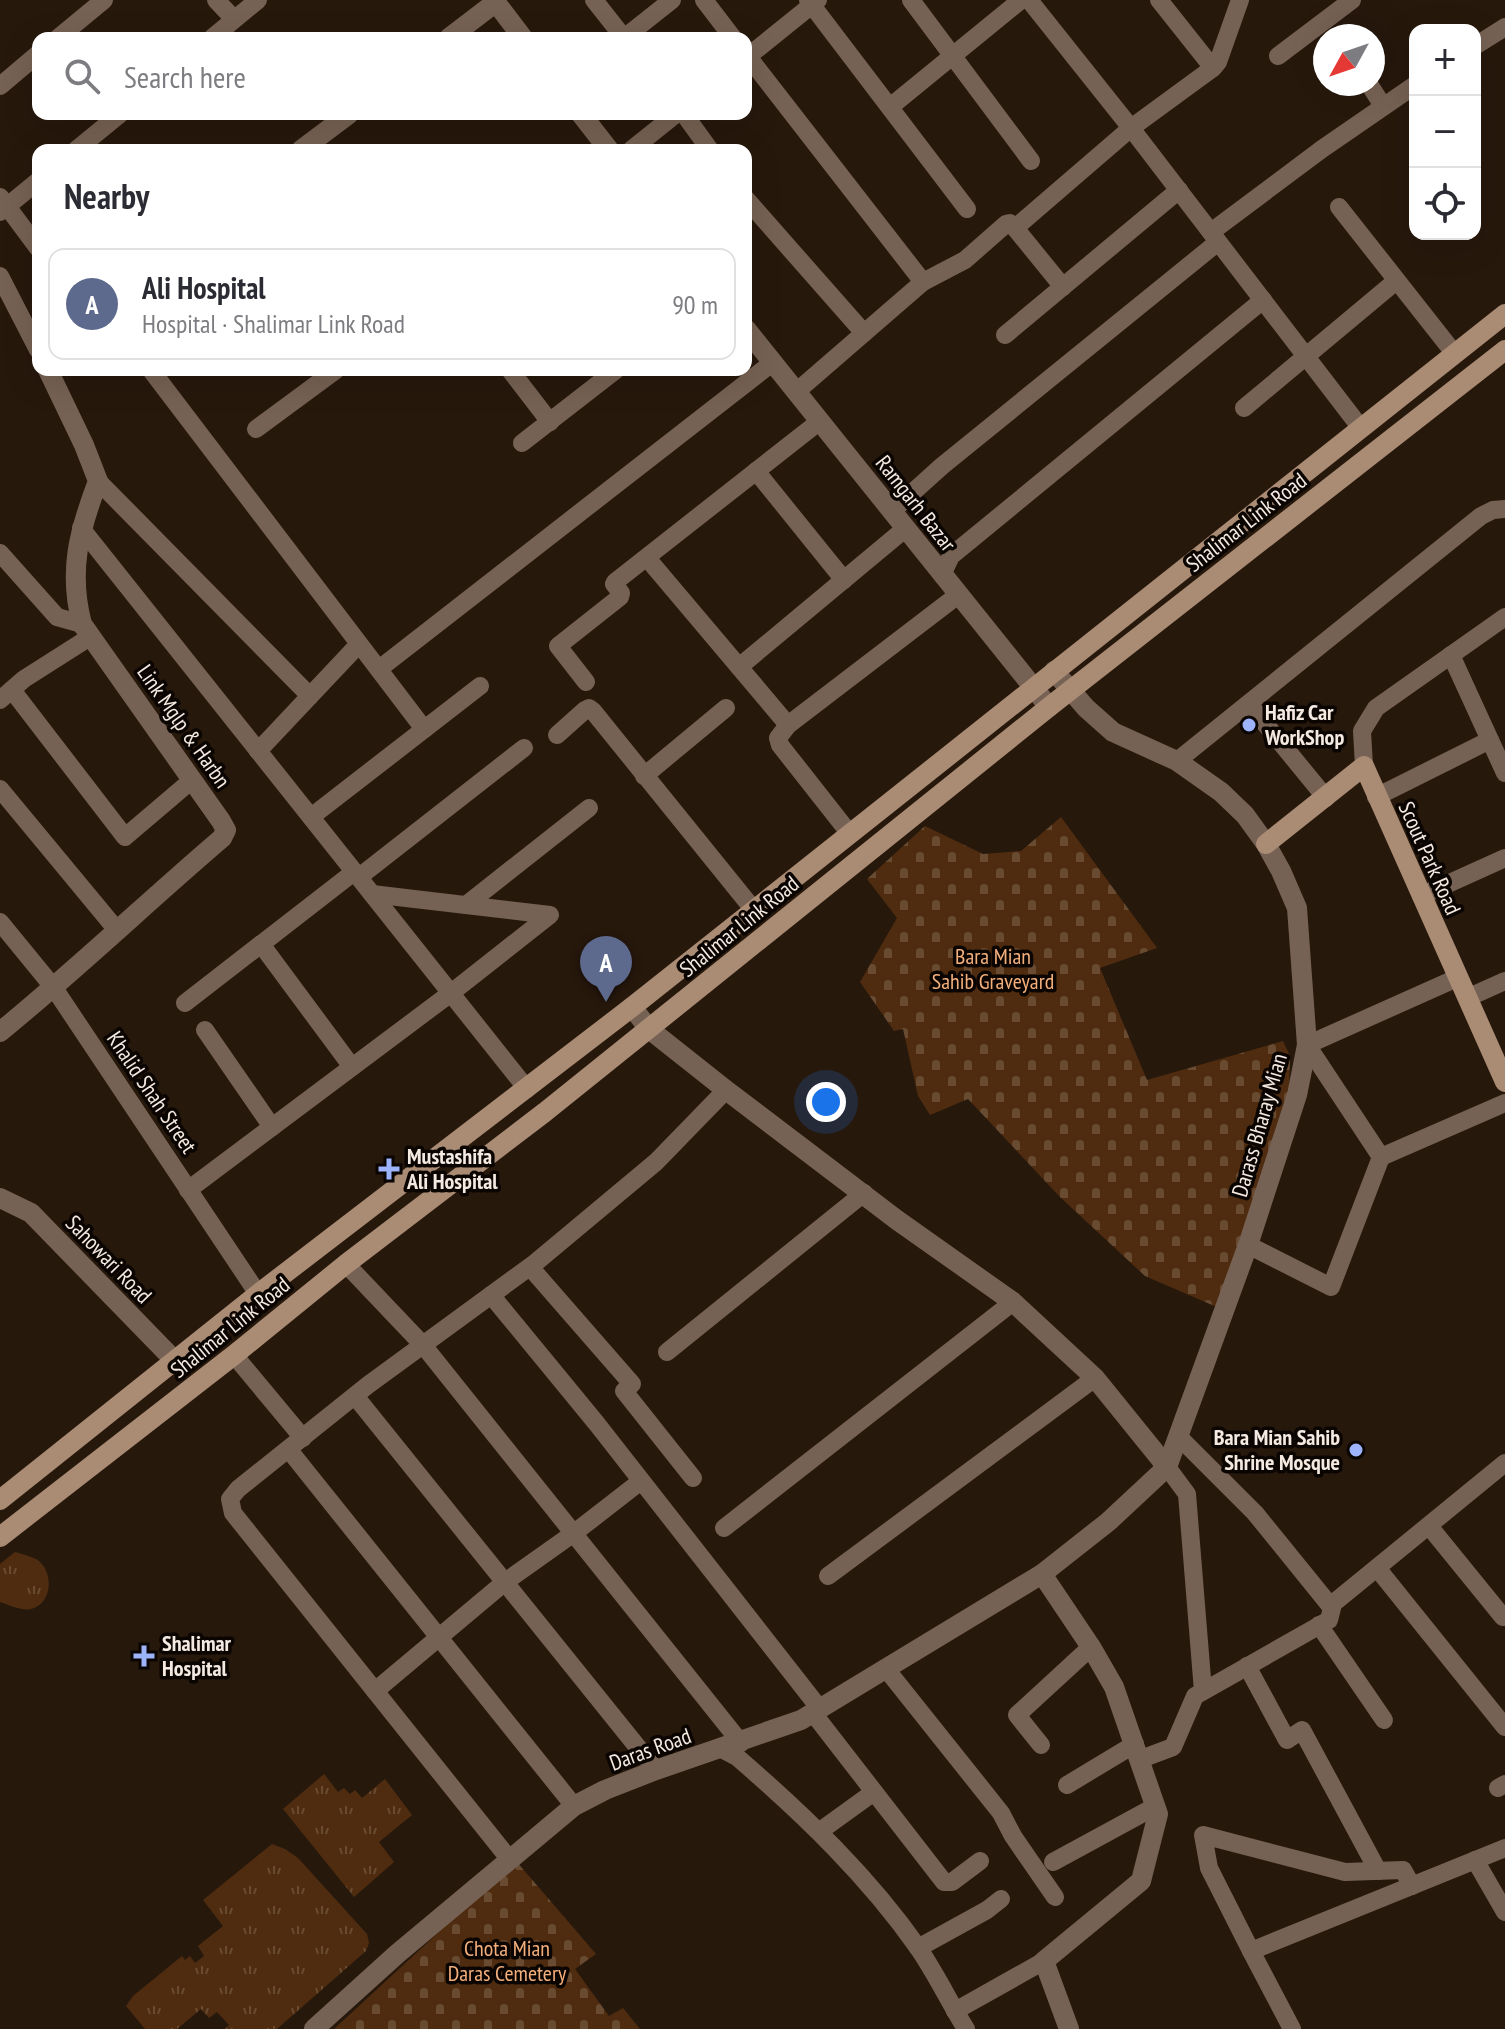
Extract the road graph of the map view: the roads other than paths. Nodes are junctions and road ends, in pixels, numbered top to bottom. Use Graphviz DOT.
graph roads {
  1 [pos="104,0"];
  2 [pos="216,0"];
  3 [pos="258,0"];
  4 [pos="594,0"];
  5 [pos="672,0"];
  6 [pos="704,0"];
  7 [pos="911,0"];
  8 [pos="1021,0"];
  9 [pos="1029,0"];
  10 [pos="1159,0"];
  11 [pos="1240,0"];
  12 [pos="1352,0"];
  13 [pos="495,1"];
  14 [pos="813,2"];
  15 [pos="234,19"];
  16 [pos="1505,27"];
  17 [pos="65,32"];
  18 [pos="219,32"];
  19 [pos="456,32"];
  20 [pos="518,32"];
  21 [pos="619,32"];
  22 [pos="632,32"];
  23 [pos="728,32"];
  24 [pos="1481,42"];
  25 [pos="752,52"];
  26 [pos="953,56"];
  27 [pos="1278,56"];
  28 [pos="32,59"];
  29 [pos="752,62"];
  30 [pos="1213,68"];
  31 [pos="0,86"];
  32 [pos="1409,89"];
  33 [pos="1377,96"];
  34 [pos="1383,106"];
  35 [pos="890,107"];
  36 [pos="113,120"];
  37 [pos="341,120"];
  38 [pos="586,120"];
  39 [pos="668,120"];
  40 [pos="688,120"];
  41 [pos="1131,128"];
  42 [pos="83,144"];
  43 [pos="309,144"];
  44 [pos="604,144"];
  45 [pos="638,144"];
  46 [pos="706,144"];
  47 [pos="1031,161"];
  48 [pos="32,185"];
  49 [pos="1179,190"];
  50 [pos="2,205"];
  51 [pos="752,206"];
  52 [pos="1339,207"];
  53 [pos="967,209"];
  54 [pos="1015,228"];
  55 [pos="1214,237"];
  56 [pos="32,241"];
  57 [pos="0,276"];
  58 [pos="1396,281"];
  59 [pos="923,282"];
  60 [pos="1063,287"];
  61 [pos="1263,300"];
  62 [pos="1505,314"];
  63 [pos="864,333"];
  64 [pos="1005,335"];
  65 [pos="752,337"];
  66 [pos="32,338"];
  67 [pos="1505,350"];
  68 [pos="1454,353"];
  69 [pos="1306,357"];
  70 [pos="772,363"];
  71 [pos="51,376"];
  72 [pos="156,376"];
  73 [pos="328,376"];
  74 [pos="515,376"];
  75 [pos="606,376"];
  76 [pos="796,392"];
  77 [pos="1244,408"];
  78 [pos="820,421"];
  79 [pos="550,422"];
  80 [pos="1360,427"];
  81 [pos="256,429"];
  82 [pos="522,443"];
  83 [pos="756,471"];
  84 [pos="98,481"];
  85 [pos="1505,509"];
  86 [pos="892,511"];
  87 [pos="81,528"];
  88 [pos="906,528"];
  89 [pos="0,553"];
  90 [pos="647,558"];
  91 [pos="942,575"];
  92 [pos="7,576"];
  93 [pos="844,580"];
  94 [pos="958,595"];
  95 [pos="1505,617"];
  96 [pos="86,630"];
  97 [pos="359,644"];
  98 [pos="1451,655"];
  99 [pos="739,667"];
  100 [pos="379,669"];
  101 [pos="1054,671"];
  102 [pos="586,682"];
  103 [pos="480,686"];
  104 [pos="1033,688"];
  105 [pos="1070,690"];
  106 [pos="6,695"];
  107 [pos="310,696"];
  108 [pos="1249,704"];
  109 [pos="1049,707"];
  110 [pos="726,708"];
  111 [pos="788,725"];
  112 [pos="424,729"];
  113 [pos="557,735"];
  114 [pos="1490,740"];
  115 [pos="524,748"];
  116 [pos="258,751"];
  117 [pos="1177,761"];
  118 [pos="1364,766"];
  119 [pos="1505,773"];
  120 [pos="644,776"];
  121 [pos="192,780"];
  122 [pos="0,789"];
  123 [pos="1376,797"];
  124 [pos="1326,798"];
  125 [pos="589,808"];
  126 [pos="311,817"];
  127 [pos="850,834"];
  128 [pos="1266,844"];
  129 [pos="1505,858"];
  130 [pos="357,875"];
  131 [pos="372,894"];
  132 [pos="1421,896"];
  133 [pos="466,905"];
  134 [pos="753,909"];
  135 [pos="0,922"];
  136 [pos="116,929"];
  137 [pos="261,944"];
  138 [pos="1457,978"];
  139 [pos="1505,981"];
  140 [pos="54,988"];
  141 [pos="451,993"];
  142 [pos="1467,998"];
  143 [pos="185,1003"];
  144 [pos="632,1007"];
  145 [pos="649,1029"];
  146 [pos="205,1030"];
  147 [pos="0,1032"];
  148 [pos="1307,1045"];
  149 [pos="352,1067"];
  150 [pos="1503,1076"];
  151 [pos="527,1089"];
  152 [pos="726,1090"];
  153 [pos="1505,1103"];
  154 [pos="272,1127"];
  155 [pos="1381,1157"];
  156 [pos="188,1190"];
  157 [pos="864,1193"];
  158 [pos="2,1201"];
  159 [pos="1248,1245"];
  160 [pos="346,1264"];
  161 [pos="530,1267"];
  162 [pos="258,1294"];
  163 [pos="491,1295"];
  164 [pos="1013,1302"];
  165 [pos="423,1345"];
  166 [pos="667,1352"];
  167 [pos="234,1355"];
  168 [pos="176,1362"];
  169 [pos="1095,1378"];
  170 [pos="355,1396"];
  171 [pos="296,1444"];
  172 [pos="1173,1452"];
  173 [pos="1505,1463"];
  174 [pos="31,1477"];
  175 [pos="693,1478"];
  176 [pos="641,1481"];
  177 [pos="0,1500"];
  178 [pos="48,1500"];
  179 [pos="1429,1526"];
  180 [pos="724,1528"];
  181 [pos="574,1533"];
  182 [pos="0,1537"];
  183 [pos="1377,1568"];
  184 [pos="1042,1574"];
  185 [pos="828,1576"];
  186 [pos="505,1582"];
  187 [pos="1330,1606"];
  188 [pos="1503,1617"];
  189 [pos="1319,1625"];
  190 [pos="439,1637"];
  191 [pos="1091,1647"];
  192 [pos="1247,1666"];
  193 [pos="887,1670"];
  194 [pos="375,1691"];
  195 [pos="1203,1691"];
  196 [pos="817,1711"];
  197 [pos="1384,1720"];
  198 [pos="1505,1727"];
  199 [pos="1041,1745"];
  200 [pos="731,1746"];
  201 [pos="1138,1751"];
  202 [pos="656,1770"];
  203 [pos="1067,1785"];
  204 [pos="874,1792"];
  205 [pos="574,1806"];
  206 [pos="1156,1806"];
  207 [pos="820,1831"];
  208 [pos="1505,1848"];
  209 [pos="510,1860"];
  210 [pos="1475,1860"];
  211 [pos="980,1861"];
  212 [pos="1053,1862"];
  213 [pos="1378,1871"];
  214 [pos="1412,1886"];
  215 [pos="1055,1897"];
  216 [pos="1001,1899"];
  217 [pos="1505,1912"];
  218 [pos="918,1948"];
  219 [pos="1251,1951"];
  220 [pos="1044,1961"];
  221 [pos="955,2011"];
  222 [pos="1063,2026"];
  223 [pos="314,2029"];
  224 [pos="966,2029"];
  225 [pos="1292,2029"];
  1 -- 17 [label="street"];
  2 -- 15 [label="street"];
  3 -- 15 [label="street"];
  4 -- 21 [label="street"];
  5 -- 22 [label="street"];
  6 -- 23 [label="street"];
  7 -- 26 [label="street"];
  8 -- 26 [label="street"];
  9 -- 41 [label="street"];
  10 -- 30 [label="street"];
  11 -- 30 [label="street"];
  12 -- 27 [label="street"];
  13 -- 19 [label="street"];
  13 -- 20 [label="street"];
  14 -- 25 [label="street"];
  14 -- 35 [label="street"];
  15 -- 18 [label="street"];
  16 -- 24 [label="street"];
  26 -- 35 [label="street"];
  26 -- 47 [label="street"];
  28 -- 31 [label="street"];
  29 -- 59 [label="street"];
  30 -- 41 [label="street"];
  32 -- 34 [label="street"];
  33 -- 34 [label="street"];
  34 -- 55 [label="street"];
  35 -- 53 [label="street"];
  36 -- 42 [label="street"];
  37 -- 43 [label="street"];
  38 -- 44 [label="street"];
  39 -- 45 [label="street"];
  40 -- 46 [label="street"];
  41 -- 49 [label="street"];
  41 -- 54 [label="street"];
  48 -- 50 [label="street"];
  49 -- 55 [label="street"];
  49 -- 60 [label="street"];
  50 -- 56 [label="street"];
  51 -- 63 [label="street"];
  52 -- 58 [label="street"];
  54 -- 59 [label="street"];
  54 -- 60 [label="street"];
  55 -- 61 [label="street"];
  55 -- 86 [label="street"];
  57 -- 66 [label="street"];
  58 -- 68 [label="street"];
  58 -- 69 [label="street"];
  59 -- 63 [label="street"];
  60 -- 64 [label="street"];
  61 -- 69 [label="street"];
  61 -- 91 [label="street"];
  62 -- 68 [label="main road, Shalimar Link Road"];
  63 -- 76 [label="street"];
  65 -- 70 [label="street, Ramgarh Bazar"];
  67 -- 105 [label="main road, Shalimar Link Road"];
  68 -- 80 [label="main road, Shalimar Link Road"];
  69 -- 77 [label="street"];
  69 -- 80 [label="street"];
  70 -- 76 [label="street, Ramgarh Bazar"];
  70 -- 100 [label="street"];
  71 -- 84 [label="street"];
  72 -- 97 [label="street"];
  73 -- 81 [label="street"];
  74 -- 79 [label="street"];
  75 -- 79 [label="street"];
  76 -- 78 [label="street, Ramgarh Bazar"];
  78 -- 83 [label="street"];
  78 -- 86 [label="street, Ramgarh Bazar"];
  79 -- 82 [label="street"];
  80 -- 101 [label="main road, Shalimar Link Road"];
  83 -- 90 [label="street"];
  83 -- 93 [label="street"];
  84 -- 87 [label="street, Link Mglp & Harbn"];
  84 -- 107 [label="street"];
  85 -- 108 [label="street"];
  86 -- 88 [label="street, Ramgarh Bazar"];
  87 -- 96 [label="street, Link Mglp & Harbn"];
  87 -- 116 [label="street"];
  88 -- 91 [label="street, Ramgarh Bazar"];
  88 -- 93 [label="street"];
  89 -- 92 [label="street"];
  90 -- 99 [label="street"];
  90 -- 102 [label="street"];
  91 -- 94 [label="street, Ramgarh Bazar"];
  92 -- 96 [label="street"];
  93 -- 99 [label="street"];
  94 -- 104 [label="street, Ramgarh Bazar"];
  94 -- 111 [label="street"];
  95 -- 98 [label="street"];
  96 -- 106 [label="street"];
  96 -- 121 [label="street, Link Mglp & Harbn"];
  97 -- 100 [label="street"];
  97 -- 107 [label="street"];
  98 -- 114 [label="street"];
  98 -- 118 [label="street"];
  99 -- 111 [label="street"];
  100 -- 112 [label="street"];
  101 -- 104 [label="main road, Shalimar Link Road"];
  101 -- 105 [label="street, Darass Bharay Mian"];
  103 -- 112 [label="street"];
  104 -- 109 [label="street, Ramgarh Bazar"];
  104 -- 127 [label="main road, Shalimar Link Road"];
  105 -- 109 [label="main road, Shalimar Link Road"];
  105 -- 117 [label="street, Darass Bharay Mian"];
  106 -- 121 [label="street"];
  107 -- 116 [label="street"];
  108 -- 117 [label="street"];
  108 -- 124 [label="street"];
  109 -- 145 [label="main road, Shalimar Link Road"];
  110 -- 120 [label="street"];
  111 -- 127 [label="street"];
  112 -- 126 [label="street"];
  113 -- 120 [label="street"];
  114 -- 119 [label="street"];
  114 -- 123 [label="street"];
  115 -- 130 [label="street"];
  116 -- 126 [label="street"];
  117 -- 128 [label="street, Darass Bharay Mian"];
  118 -- 123 [label="main road, Scout Park Road"];
  118 -- 124 [label="main road"];
  120 -- 134 [label="street"];
  121 -- 136 [label="street, Link Mglp & Harbn"];
  122 -- 136 [label="street"];
  123 -- 132 [label="main road, Scout Park Road"];
  124 -- 128 [label="main road"];
  125 -- 133 [label="street"];
  126 -- 130 [label="street"];
  127 -- 134 [label="main road, Shalimar Link Road"];
  128 -- 148 [label="street, Darass Bharay Mian"];
  129 -- 132 [label="street"];
  130 -- 131 [label="street"];
  130 -- 137 [label="street"];
  131 -- 133 [label="street"];
  131 -- 141 [label="street"];
  132 -- 138 [label="main road, Scout Park Road"];
  133 -- 141 [label="street"];
  134 -- 144 [label="main road, Shalimar Link Road"];
  135 -- 140 [label="street, Khalid Shah Street"];
  136 -- 140 [label="street, Link Mglp & Harbn"];
  137 -- 143 [label="street"];
  137 -- 149 [label="street"];
  138 -- 142 [label="main road, Scout Park Road"];
  138 -- 148 [label="street"];
  139 -- 142 [label="street"];
  140 -- 147 [label="street, Link Mglp & Harbn"];
  140 -- 156 [label="street, Khalid Shah Street"];
  141 -- 149 [label="street"];
  141 -- 151 [label="street"];
  142 -- 150 [label="main road, Scout Park Road"];
  144 -- 145 [label="street"];
  144 -- 151 [label="main road, Shalimar Link Road"];
  145 -- 152 [label="street"];
  145 -- 160 [label="main road, Shalimar Link Road"];
  146 -- 154 [label="street"];
  148 -- 155 [label="street"];
  148 -- 159 [label="street, Darass Bharay Mian"];
  149 -- 154 [label="street"];
  151 -- 162 [label="main road, Shalimar Link Road"];
  152 -- 157 [label="street"];
  152 -- 161 [label="street"];
  153 -- 155 [label="street"];
  154 -- 156 [label="street"];
  155 -- 159 [label="street"];
  156 -- 162 [label="street, Khalid Shah Street"];
  157 -- 164 [label="street"];
  157 -- 166 [label="street"];
  158 -- 168 [label="street, Sahowari Road"];
  159 -- 172 [label="street, Darass Bharay Mian"];
  160 -- 165 [label="street"];
  160 -- 167 [label="main road, Shalimar Link Road"];
  161 -- 163 [label="street"];
  161 -- 175 [label="street"];
  162 -- 168 [label="main road, Shalimar Link Road"];
  163 -- 165 [label="street"];
  163 -- 176 [label="street"];
  164 -- 169 [label="street"];
  164 -- 180 [label="street"];
  165 -- 170 [label="street"];
  165 -- 181 [label="street"];
  167 -- 171 [label="street"];
  167 -- 178 [label="main road, Shalimar Link Road"];
  168 -- 174 [label="main road, Shalimar Link Road"];
  169 -- 172 [label="street"];
  169 -- 185 [label="street"];
  170 -- 171 [label="street"];
  170 -- 186 [label="street"];
  171 -- 190 [label="street"];
  171 -- 194 [label="street"];
  172 -- 184 [label="street, Daras Road"];
  172 -- 187 [label="street"];
  172 -- 195 [label="street"];
  173 -- 179 [label="street"];
  174 -- 177 [label="main road, Shalimar Link Road"];
  174 -- 178 [label="main road"];
  176 -- 181 [label="street"];
  176 -- 196 [label="street"];
  178 -- 182 [label="main road, Shalimar Link Road"];
  179 -- 183 [label="street"];
  179 -- 188 [label="street"];
  181 -- 186 [label="street"];
  181 -- 200 [label="street"];
  183 -- 187 [label="street"];
  183 -- 198 [label="street"];
  184 -- 191 [label="street"];
  184 -- 193 [label="street, Daras Road"];
  186 -- 190 [label="street"];
  186 -- 202 [label="street"];
  187 -- 189 [label="street"];
  189 -- 192 [label="street"];
  189 -- 197 [label="street"];
  190 -- 194 [label="street"];
  190 -- 205 [label="street"];
  191 -- 199 [label="street"];
  191 -- 201 [label="street"];
  192 -- 195 [label="street"];
  192 -- 213 [label="street"];
  193 -- 196 [label="street, Daras Road"];
  193 -- 215 [label="street"];
  194 -- 209 [label="street"];
  195 -- 201 [label="street"];
  196 -- 200 [label="street, Daras Road"];
  196 -- 204 [label="street"];
  200 -- 202 [label="street, Daras Road"];
  200 -- 207 [label="street"];
  201 -- 203 [label="street"];
  201 -- 206 [label="street"];
  202 -- 205 [label="street, Daras Road"];
  204 -- 207 [label="street"];
  204 -- 211 [label="street"];
  205 -- 209 [label="street, Daras Road"];
  206 -- 212 [label="street"];
  206 -- 220 [label="street"];
  207 -- 218 [label="street"];
  208 -- 210 [label="street"];
  209 -- 223 [label="street, Daras Road"];
  210 -- 214 [label="street"];
  210 -- 217 [label="street"];
  213 -- 214 [label="street"];
  213 -- 219 [label="street"];
  214 -- 219 [label="street"];
  216 -- 218 [label="street"];
  218 -- 221 [label="street"];
  219 -- 225 [label="street"];
  220 -- 221 [label="street"];
  220 -- 222 [label="street"];
  221 -- 224 [label="street"];
}
